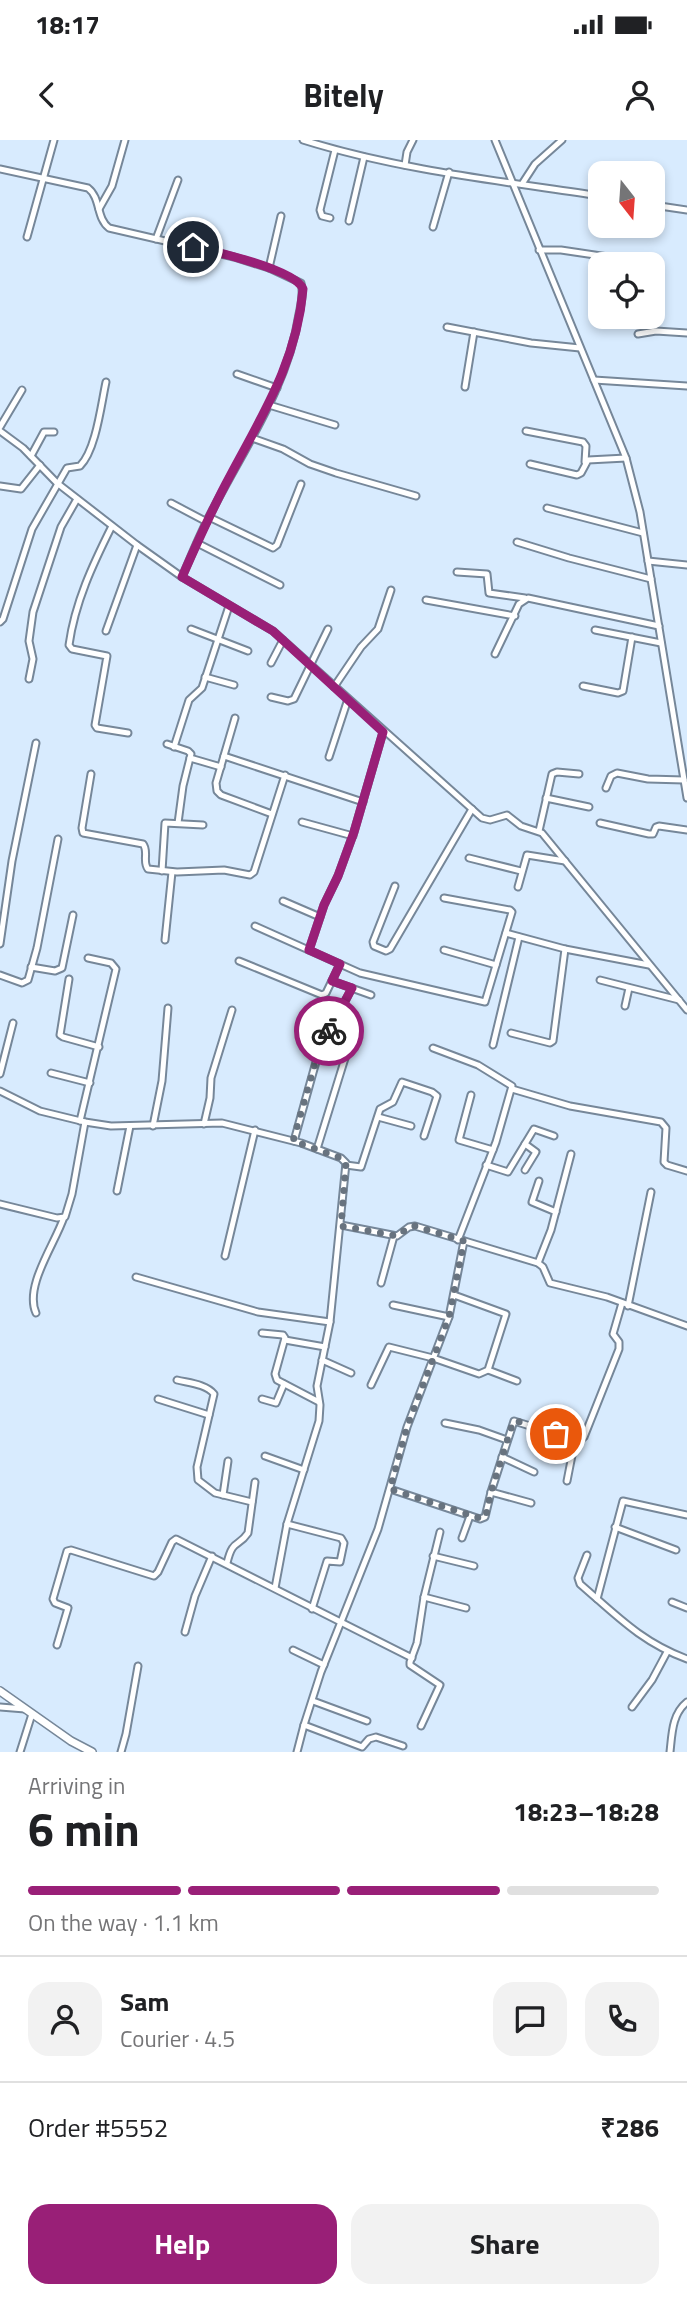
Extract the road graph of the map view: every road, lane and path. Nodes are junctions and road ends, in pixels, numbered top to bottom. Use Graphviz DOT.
graph roads {
  1 [pos="54,140"];
  2 [pos="125,140"];
  3 [pos="303,140"];
  4 [pos="413,140"];
  5 [pos="495,140"];
  6 [pos="562,140"];
  7 [pos="335,150"];
  8 [pos="364,156"];
  9 [pos="405,165"];
  10 [pos="0,169"];
  11 [pos="449,172"];
  12 [pos="43,179"];
  13 [pos="178,180"];
  14 [pos="512,182"];
  15 [pos="522,184"];
  16 [pos="588,195"];
  17 [pos="665,207"];
  18 [pos="99,209"];
  19 [pos="687,210"];
  20 [pos="281,216"];
  21 [pos="330,218"];
  22 [pos="349,222"];
  23 [pos="433,227"];
  24 [pos="27,237"];
  25 [pos="156,239"];
  26 [pos="539,250"];
  27 [pos="588,254"];
  28 [pos="270,268"];
  29 [pos="447,327"];
  30 [pos="474,332"];
  31 [pos="687,332"];
  32 [pos="638,334"];
  33 [pos="580,348"];
  34 [pos="237,374"];
  35 [pos="594,380"];
  36 [pos="106,382"];
  37 [pos="687,386"];
  38 [pos="465,387"];
  39 [pos="277,388"];
  40 [pos="22,390"];
  41 [pos="268,405"];
  42 [pos="335,425"];
  43 [pos="0,429"];
  44 [pos="526,431"];
  45 [pos="54,432"];
  46 [pos="252,438"];
  47 [pos="31,456"];
  48 [pos="626,458"];
  49 [pos="585,462"];
  50 [pos="530,464"];
  51 [pos="40,465"];
  52 [pos="57,483"];
  53 [pos="301,484"];
  54 [pos="0,487"];
  55 [pos="416,496"];
  56 [pos="77,499"];
  57 [pos="172,503"];
  58 [pos="547,508"];
  59 [pos="208,519"];
  60 [pos="111,526"];
  61 [pos="643,533"];
  62 [pos="517,542"];
  63 [pos="197,543"];
  64 [pos="136,545"];
  65 [pos="648,561"];
  66 [pos="687,565"];
  67 [pos="457,572"];
  68 [pos="182,577"];
  69 [pos="651,579"];
  70 [pos="280,585"];
  71 [pos="391,590"];
  72 [pos="528,598"];
  73 [pos="426,600"];
  74 [pos="229,606"];
  75 [pos="514,615"];
  76 [pos="0,622"];
  77 [pos="659,626"];
  78 [pos="191,629"];
  79 [pos="328,629"];
  80 [pos="595,630"];
  81 [pos="106,631"];
  82 [pos="632,637"];
  83 [pos="217,640"];
  84 [pos="283,640"];
  85 [pos="661,643"];
  86 [pos="248,651"];
  87 [pos="495,653"];
  88 [pos="271,663"];
  89 [pos="310,665"];
  90 [pos="205,677"];
  91 [pos="29,679"];
  92 [pos="234,685"];
  93 [pos="583,686"];
  94 [pos="334,687"];
  95 [pos="271,697"];
  96 [pos="348,699"];
  97 [pos="235,718"];
  98 [pos="383,732"];
  99 [pos="128,733"];
  100 [pos="36,743"];
  101 [pos="167,744"];
  102 [pos="174,747"];
  103 [pos="224,756"];
  104 [pos="329,757"];
  105 [pos="190,758"];
  106 [pos="221,767"];
  107 [pos="91,774"];
  108 [pos="579,774"];
  109 [pos="285,775"];
  110 [pos="684,780"];
  111 [pos="606,788"];
  112 [pos="546,798"];
  113 [pos="687,798"];
  114 [pos="363,802"];
  115 [pos="589,807"];
  116 [pos="471,809"];
  117 [pos="272,814"];
  118 [pos="302,822"];
  119 [pos="178,823"];
  120 [pos="600,823"];
  121 [pos="202,825"];
  122 [pos="687,830"];
  123 [pos="539,831"];
  124 [pos="352,836"];
  125 [pos="58,839"];
  126 [pos="469,858"];
  127 [pos="565,861"];
  128 [pos="162,871"];
  129 [pos="521,871"];
  130 [pos="172,872"];
  131 [pos="395,886"];
  132 [pos="518,887"];
  133 [pos="444,898"];
  134 [pos="283,901"];
  135 [pos="73,915"];
  136 [pos="320,917"];
  137 [pos="255,926"];
  138 [pos="506,933"];
  139 [pos="519,937"];
  140 [pos="165,940"];
  141 [pos="0,944"];
  142 [pos="565,949"];
  143 [pos="309,950"];
  144 [pos="444,950"];
  145 [pos="88,958"];
  146 [pos="239,961"];
  147 [pos="340,964"];
  148 [pos="496,965"];
  149 [pos="649,965"];
  150 [pos="31,967"];
  151 [pos="0,975"];
  152 [pos="69,979"];
  153 [pos="600,980"];
  154 [pos="332,981"];
  155 [pos="352,988"];
  156 [pos="629,988"];
  157 [pos="371,995"];
  158 [pos="679,1000"];
  159 [pos="625,1006"];
  160 [pos="168,1008"];
  161 [pos="232,1010"];
  162 [pos="687,1010"];
  163 [pos="13,1023"];
  164 [pos="511,1032"];
  165 [pos="493,1045"];
  166 [pos="99,1046"];
  167 [pos="433,1048"];
  168 [pos="346,1055"];
  169 [pos="51,1073"];
  170 [pos="0,1074"];
  171 [pos="90,1083"];
  172 [pos="512,1090"];
  173 [pos="0,1091"];
  174 [pos="471,1095"];
  175 [pos="378,1117"];
  176 [pos="83,1121"];
  177 [pos="204,1124"];
  178 [pos="130,1126"];
  179 [pos="153,1126"];
  180 [pos="411,1126"];
  181 [pos="255,1130"];
  182 [pos="424,1136"];
  183 [pos="554,1136"];
  184 [pos="293,1141"];
  185 [pos="524,1144"];
  186 [pos="317,1149"];
  187 [pos="493,1150"];
  188 [pos="571,1154"];
  189 [pos="346,1165"];
  190 [pos="486,1165"];
  191 [pos="526,1170"];
  192 [pos="687,1171"];
  193 [pos="539,1181"];
  194 [pos="117,1191"];
  195 [pos="651,1192"];
  196 [pos="0,1204"];
  197 [pos="556,1212"];
  198 [pos="64,1217"];
  199 [pos="341,1226"];
  200 [pos="394,1236"];
  201 [pos="461,1241"];
  202 [pos="225,1256"];
  203 [pos="538,1263"];
  204 [pos="136,1276"];
  205 [pos="381,1283"];
  206 [pos="454,1295"];
  207 [pos="625,1304"];
  208 [pos="394,1305"];
  209 [pos="36,1313"];
  210 [pos="449,1317"];
  211 [pos="330,1322"];
  212 [pos="687,1326"];
  213 [pos="262,1334"];
  214 [pos="285,1340"];
  215 [pos="325,1348"];
  216 [pos="433,1358"];
  217 [pos="322,1360"];
  218 [pos="488,1370"];
  219 [pos="351,1373"];
  220 [pos="177,1380"];
  221 [pos="517,1381"];
  222 [pos="284,1384"];
  223 [pos="372,1385"];
  224 [pos="158,1399"];
  225 [pos="262,1399"];
  226 [pos="319,1402"];
  227 [pos="209,1416"];
  228 [pos="445,1423"];
  229 [pos="507,1440"];
  230 [pos="575,1440"];
  231 [pos="265,1456"];
  232 [pos="502,1457"];
  233 [pos="228,1461"];
  234 [pos="304,1470"];
  235 [pos="534,1472"];
  236 [pos="256,1482"];
  237 [pos="567,1482"];
  238 [pos="390,1489"];
  239 [pos="491,1492"];
  240 [pos="223,1495"];
  241 [pos="252,1502"];
  242 [pos="531,1503"];
  243 [pos="687,1515"];
  244 [pos="470,1516"];
  245 [pos="287,1524"];
  246 [pos="615,1527"];
  247 [pos="440,1532"];
  248 [pos="462,1538"];
  249 [pos="676,1550"];
  250 [pos="587,1555"];
  251 [pos="212,1556"];
  252 [pos="433,1556"];
  253 [pos="227,1563"];
  254 [pos="474,1566"];
  255 [pos="275,1588"];
  256 [pos="424,1597"];
  257 [pos="597,1599"];
  258 [pos="672,1602"];
  259 [pos="466,1608"];
  260 [pos="687,1608"];
  261 [pos="312,1609"];
  262 [pos="340,1622"];
  263 [pos="185,1632"];
  264 [pos="57,1645"];
  265 [pos="293,1650"];
  266 [pos="667,1652"];
  267 [pos="412,1658"];
  268 [pos="687,1660"];
  269 [pos="324,1665"];
  270 [pos="138,1666"];
  271 [pos="0,1691"];
  272 [pos="313,1701"];
  273 [pos="687,1702"];
  274 [pos="0,1707"];
  275 [pos="632,1707"];
  276 [pos="29,1711"];
  277 [pos="367,1721"];
  278 [pos="304,1725"];
  279 [pos="421,1726"];
  280 [pos="71,1741"];
  281 [pos="403,1746"];
  282 [pos="20,1752"];
  283 [pos="83,1752"];
  284 [pos="92,1752"];
  285 [pos="121,1752"];
  286 [pos="297,1752"];
  287 [pos="670,1752"];
  1 -- 12 [label="street"];
  2 -- 18 [label="street"];
  3 -- 7 [label="street"];
  4 -- 9 [label="street"];
  5 -- 14 [label="street"];
  6 -- 15 [label="street"];
  7 -- 8 [label="street"];
  7 -- 21 [label="street"];
  8 -- 9 [label="street"];
  8 -- 22 [label="street"];
  9 -- 11 [label="street"];
  10 -- 12 [label="street"];
  11 -- 14 [label="street"];
  11 -- 23 [label="street"];
  12 -- 18 [label="street"];
  12 -- 24 [label="street"];
  13 -- 25 [label="street"];
  14 -- 15 [label="street"];
  14 -- 26 [label="street"];
  15 -- 16 [label="street"];
  17 -- 19 [label="street"];
  18 -- 25 [label="street"];
  20 -- 28 [label="street"];
  25 -- 28 [label="street"];
  26 -- 27 [label="street"];
  26 -- 33 [label="street"];
  28 -- 39 [label="street"];
  29 -- 30 [label="street"];
  30 -- 33 [label="street"];
  30 -- 38 [label="street"];
  31 -- 32 [label="street"];
  33 -- 35 [label="street"];
  34 -- 39 [label="street"];
  35 -- 37 [label="street"];
  35 -- 48 [label="street"];
  36 -- 52 [label="street"];
  39 -- 41 [label="street"];
  40 -- 43 [label="street"];
  41 -- 42 [label="street"];
  41 -- 46 [label="street"];
  43 -- 47 [label="street"];
  44 -- 49 [label="street"];
  45 -- 47 [label="street"];
  46 -- 55 [label="street"];
  46 -- 59 [label="street"];
  47 -- 51 [label="street"];
  48 -- 49 [label="street"];
  48 -- 61 [label="street"];
  49 -- 50 [label="street"];
  51 -- 52 [label="street"];
  51 -- 54 [label="street"];
  52 -- 56 [label="street"];
  52 -- 76 [label="street"];
  53 -- 59 [label="street"];
  56 -- 60 [label="street"];
  56 -- 91 [label="street"];
  57 -- 59 [label="street"];
  58 -- 61 [label="street"];
  59 -- 63 [label="street"];
  60 -- 64 [label="street"];
  60 -- 99 [label="street"];
  61 -- 65 [label="street"];
  62 -- 69 [label="street"];
  63 -- 68 [label="street"];
  63 -- 70 [label="street"];
  64 -- 68 [label="street"];
  64 -- 81 [label="street"];
  65 -- 66 [label="street"];
  65 -- 69 [label="street"];
  67 -- 72 [label="street"];
  68 -- 74 [label="street"];
  69 -- 77 [label="street"];
  71 -- 94 [label="street"];
  72 -- 75 [label="street"];
  72 -- 77 [label="street"];
  73 -- 75 [label="street"];
  74 -- 83 [label="street"];
  74 -- 84 [label="street"];
  75 -- 87 [label="street"];
  77 -- 85 [label="street"];
  78 -- 83 [label="street"];
  79 -- 89 [label="street"];
  80 -- 82 [label="street"];
  82 -- 85 [label="street"];
  82 -- 93 [label="street"];
  83 -- 86 [label="street"];
  83 -- 90 [label="street"];
  84 -- 88 [label="street"];
  84 -- 89 [label="street"];
  85 -- 110 [label="street"];
  89 -- 94 [label="street"];
  89 -- 95 [label="street"];
  90 -- 92 [label="street"];
  90 -- 102 [label="street"];
  94 -- 96 [label="street"];
  96 -- 98 [label="street"];
  96 -- 104 [label="street"];
  97 -- 103 [label="street"];
  98 -- 114 [label="street"];
  98 -- 116 [label="street"];
  100 -- 141 [label="street"];
  101 -- 102 [label="street"];
  102 -- 105 [label="street"];
  103 -- 106 [label="street"];
  103 -- 109 [label="street"];
  105 -- 106 [label="street"];
  105 -- 119 [label="street"];
  106 -- 117 [label="street"];
  107 -- 128 [label="street"];
  108 -- 112 [label="street"];
  109 -- 114 [label="street"];
  109 -- 117 [label="street"];
  110 -- 111 [label="street"];
  110 -- 113 [label="street"];
  112 -- 115 [label="street"];
  112 -- 123 [label="street"];
  114 -- 124 [label="street"];
  116 -- 123 [label="street"];
  116 -- 131 [label="street"];
  117 -- 130 [label="street"];
  118 -- 124 [label="street"];
  119 -- 121 [label="street"];
  119 -- 128 [label="street"];
  120 -- 122 [label="street"];
  123 -- 127 [label="street"];
  124 -- 136 [label="street"];
  125 -- 150 [label="street"];
  126 -- 129 [label="street"];
  127 -- 129 [label="street"];
  127 -- 149 [label="street"];
  128 -- 130 [label="street"];
  129 -- 132 [label="street"];
  130 -- 140 [label="street"];
  133 -- 138 [label="street"];
  134 -- 136 [label="street"];
  135 -- 150 [label="street"];
  136 -- 143 [label="street"];
  137 -- 143 [label="street"];
  138 -- 139 [label="street"];
  138 -- 148 [label="street"];
  139 -- 142 [label="street"];
  139 -- 165 [label="street"];
  142 -- 149 [label="street"];
  142 -- 164 [label="street"];
  143 -- 147 [label="street"];
  144 -- 148 [label="street"];
  145 -- 166 [label="street"];
  146 -- 154 [label="street"];
  147 -- 148 [label="street"];
  147 -- 154 [label="street"];
  149 -- 158 [label="street"];
  150 -- 151 [label="street"];
  152 -- 166 [label="street"];
  153 -- 156 [label="street"];
  154 -- 155 [label="street"];
  155 -- 157 [label="street"];
  155 -- 184 [label="street"];
  156 -- 158 [label="street"];
  156 -- 159 [label="street"];
  158 -- 162 [label="street"];
  160 -- 179 [label="street"];
  161 -- 177 [label="street"];
  163 -- 170 [label="street"];
  166 -- 171 [label="street"];
  167 -- 172 [label="street"];
  168 -- 186 [label="street"];
  169 -- 171 [label="street"];
  171 -- 176 [label="street"];
  172 -- 187 [label="street"];
  172 -- 192 [label="street"];
  173 -- 176 [label="street"];
  174 -- 187 [label="street"];
  175 -- 180 [label="street"];
  175 -- 182 [label="street"];
  175 -- 189 [label="street"];
  176 -- 178 [label="street"];
  176 -- 198 [label="street"];
  177 -- 179 [label="street"];
  177 -- 181 [label="street"];
  178 -- 179 [label="street"];
  178 -- 194 [label="street"];
  181 -- 184 [label="street"];
  181 -- 202 [label="street"];
  183 -- 185 [label="street"];
  184 -- 186 [label="street"];
  185 -- 190 [label="street"];
  185 -- 191 [label="street"];
  186 -- 189 [label="street"];
  187 -- 190 [label="street"];
  188 -- 197 [label="street"];
  189 -- 199 [label="street"];
  190 -- 201 [label="street"];
  193 -- 197 [label="street"];
  195 -- 207 [label="street"];
  196 -- 198 [label="street"];
  197 -- 203 [label="street"];
  198 -- 209 [label="street"];
  199 -- 200 [label="street"];
  199 -- 211 [label="street"];
  200 -- 201 [label="street"];
  200 -- 205 [label="street"];
  201 -- 203 [label="street"];
  201 -- 206 [label="street"];
  203 -- 207 [label="street"];
  204 -- 211 [label="street"];
  206 -- 210 [label="street"];
  206 -- 218 [label="street"];
  207 -- 212 [label="street"];
  207 -- 230 [label="street"];
  208 -- 210 [label="street"];
  210 -- 216 [label="street"];
  211 -- 215 [label="street"];
  213 -- 214 [label="street"];
  214 -- 215 [label="street"];
  214 -- 222 [label="street"];
  215 -- 217 [label="street"];
  216 -- 218 [label="street"];
  216 -- 223 [label="street"];
  216 -- 238 [label="street"];
  217 -- 219 [label="street"];
  217 -- 226 [label="street"];
  218 -- 221 [label="street"];
  220 -- 227 [label="street"];
  222 -- 225 [label="street"];
  222 -- 226 [label="street"];
  224 -- 227 [label="street"];
  226 -- 234 [label="street"];
  227 -- 240 [label="street"];
  228 -- 229 [label="street"];
  229 -- 230 [label="street"];
  229 -- 232 [label="street"];
  230 -- 237 [label="street"];
  231 -- 234 [label="street"];
  232 -- 235 [label="street"];
  232 -- 239 [label="street"];
  233 -- 240 [label="street"];
  234 -- 245 [label="street"];
  236 -- 241 [label="street"];
  238 -- 244 [label="street"];
  238 -- 262 [label="street"];
  239 -- 242 [label="street"];
  239 -- 244 [label="street"];
  240 -- 241 [label="street"];
  241 -- 253 [label="street"];
  243 -- 246 [label="street"];
  244 -- 248 [label="street"];
  245 -- 255 [label="street"];
  245 -- 261 [label="street"];
  246 -- 249 [label="street"];
  246 -- 257 [label="street"];
  247 -- 252 [label="street"];
  250 -- 257 [label="street"];
  251 -- 253 [label="street"];
  251 -- 263 [label="street"];
  251 -- 264 [label="street"];
  252 -- 254 [label="street"];
  252 -- 256 [label="street"];
  253 -- 255 [label="street"];
  255 -- 261 [label="street"];
  256 -- 259 [label="street"];
  256 -- 267 [label="street"];
  257 -- 266 [label="street"];
  258 -- 260 [label="street"];
  261 -- 262 [label="street"];
  262 -- 267 [label="street"];
  262 -- 269 [label="street"];
  265 -- 269 [label="street"];
  266 -- 268 [label="street"];
  266 -- 275 [label="street"];
  267 -- 279 [label="street"];
  269 -- 272 [label="street"];
  270 -- 285 [label="street"];
  271 -- 276 [label="street"];
  272 -- 277 [label="street"];
  272 -- 278 [label="street"];
  273 -- 287 [label="street"];
  274 -- 276 [label="street"];
  276 -- 280 [label="street"];
  276 -- 282 [label="street"];
  278 -- 281 [label="street"];
  278 -- 286 [label="street"];
  280 -- 283 [label="street"];
  280 -- 284 [label="street"];
}
